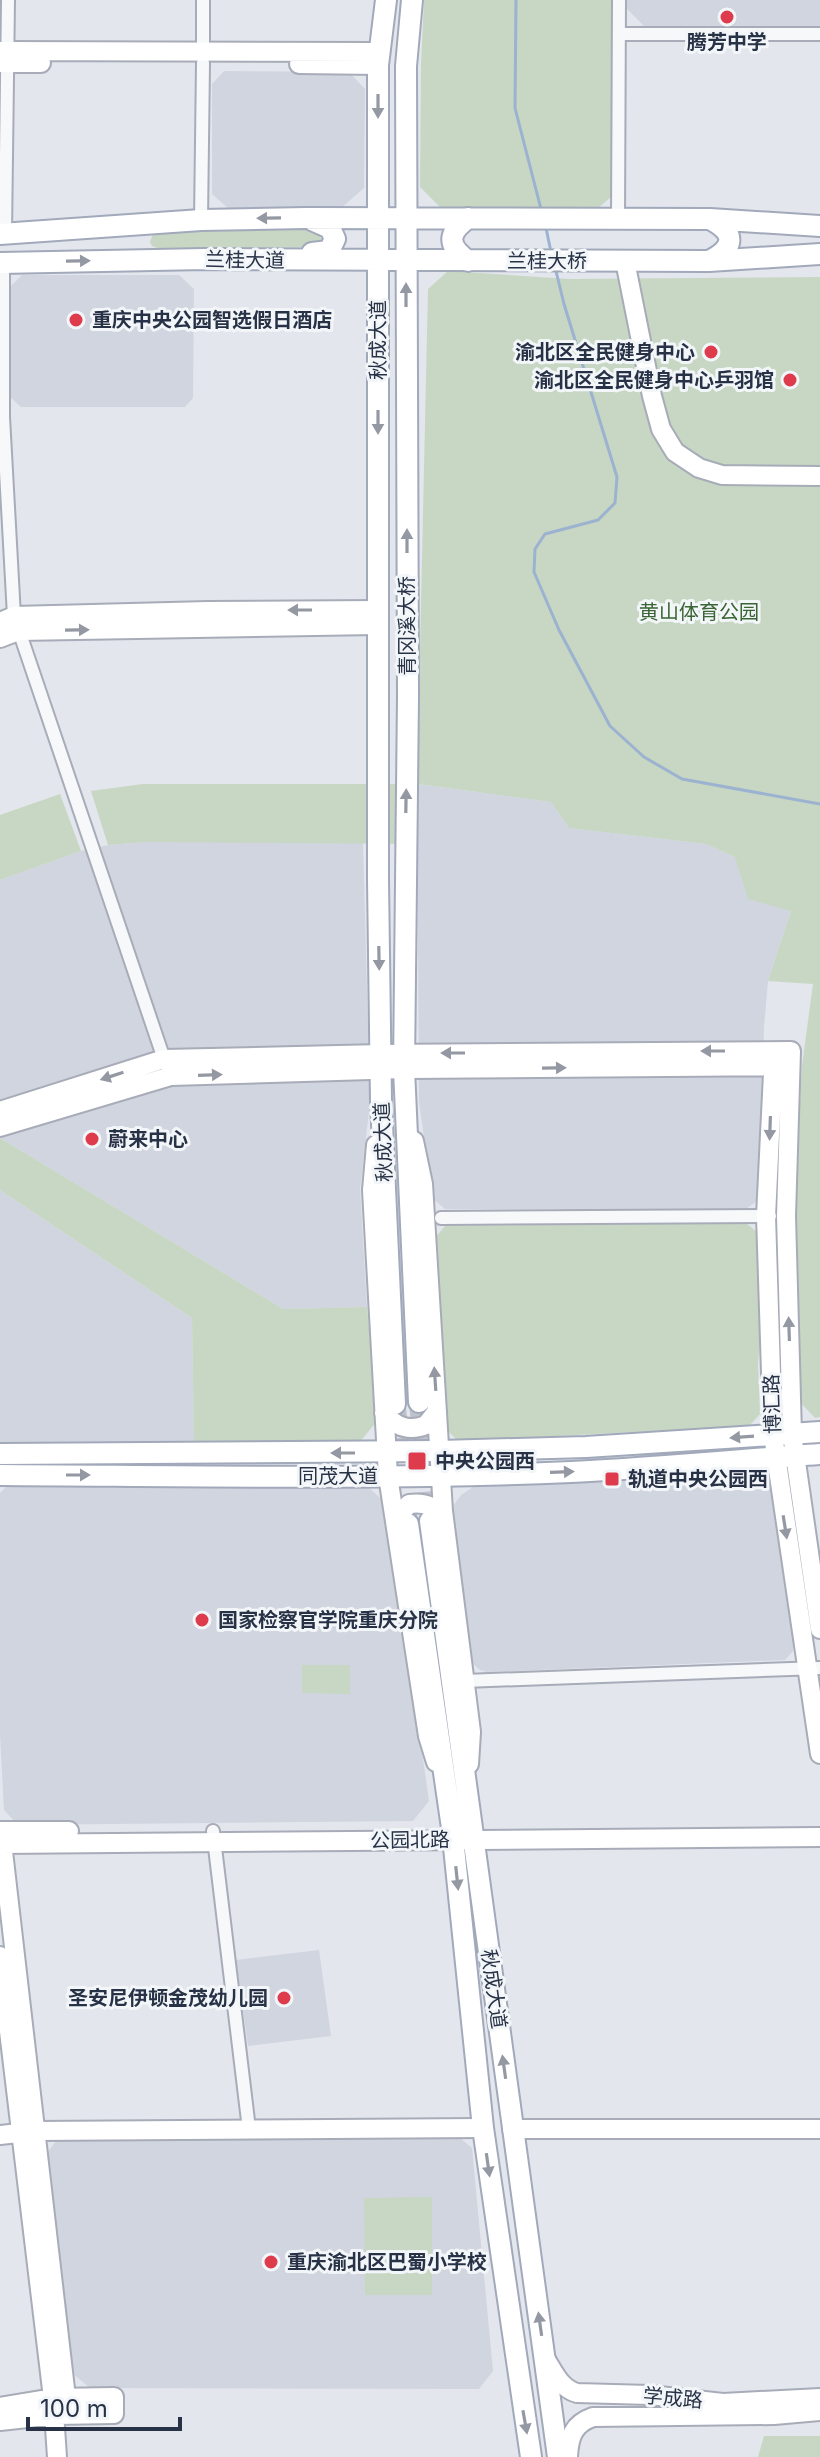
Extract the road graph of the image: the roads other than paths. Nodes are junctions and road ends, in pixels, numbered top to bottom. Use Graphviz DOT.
graph roads {
  1 [pos="8,0"];
  2 [pos="203,0"];
  3 [pos="386,0"];
  4 [pos="412,0"];
  5 [pos="619,0"];
  6 [pos="619,34"];
  7 [pos="820,34"];
  8 [pos="4,57"];
  9 [pos="203,58"];
  10 [pos="379,59"];
  11 [pos="306,218"];
  12 [pos="379,218"];
  13 [pos="407,218"];
  14 [pos="477,218"];
  15 [pos="618,218"];
  16 [pos="710,219"];
  17 [pos="201,220"];
  18 [pos="820,226"];
  19 [pos="3,234"];
  20 [pos="820,254"];
  21 [pos="220,260"];
  22 [pos="379,260"];
  23 [pos="406,260"];
  24 [pos="468,261"];
  25 [pos="490,261"];
  26 [pos="615,261"];
  27 [pos="709,261"];
  28 [pos="2,263"];
  29 [pos="406,373"];
  30 [pos="2,417"];
  31 [pos="820,476"];
  32 [pos="378,617"];
  33 [pos="11,623"];
  34 [pos="0,638"];
  35 [pos="378,680"];
  36 [pos="405,879"];
  37 [pos="378,880"];
  38 [pos="782,1058"];
  39 [pos="405,1061"];
  40 [pos="381,1062"];
  41 [pos="167,1067"];
  42 [pos="405,1102"];
  43 [pos="0,1111"];
  44 [pos="0,1127"];
  45 [pos="766,1216"];
  46 [pos="786,1216"];
  47 [pos="441,1218"];
  48 [pos="425,1233"];
  49 [pos="428,1407"];
  50 [pos="390,1409"];
  51 [pos="820,1432"];
  52 [pos="782,1434"];
  53 [pos="440,1451"];
  54 [pos="387,1453"];
  55 [pos="0,1454"];
  56 [pos="820,1454"];
  57 [pos="784,1456"];
  58 [pos="0,1475"];
  59 [pos="441,1475"];
  60 [pos="388,1476"];
  61 [pos="437,1521"];
  62 [pos="402,1525"];
  63 [pos="820,1629"];
  64 [pos="813,1668"];
  65 [pos="464,1681"];
  66 [pos="820,1754"];
  67 [pos="467,1791"];
  68 [pos="820,1825"];
  69 [pos="460,1828"];
  70 [pos="0,1835"];
  71 [pos="214,1836"];
  72 [pos="820,1837"];
  73 [pos="0,1956"];
  74 [pos="483,2128"];
  75 [pos="249,2129"];
  76 [pos="512,2129"];
  77 [pos="820,2129"];
  78 [pos="29,2132"];
  79 [pos="0,2135"];
  80 [pos="544,2356"];
  81 [pos="820,2398"];
  82 [pos="114,2405"];
  83 [pos="61,2406"];
  84 [pos="0,2407"];
  85 [pos="820,2411"];
  86 [pos="0,2421"];
  87 [pos="57,2457"];
  88 [pos="531,2457"];
  89 [pos="558,2457"];
  90 [pos="568,2457"];
  1 -- 8 [label="street"];
  2 -- 9 [label="street"];
  3 -- 10 [label="main road, 秋成大道"];
  4 -- 13 [label="main road, 秋成大道"];
  5 -- 6 [label="street"];
  6 -- 7 [label="street"];
  6 -- 15 [label="street"];
  8 -- 9 [label="street"];
  8 -- 19 [label="street"];
  9 -- 10 [label="street"];
  9 -- 17 [label="street"];
  10 -- 12 [label="main road, 秋成大道, one-way"];
  11 -- 12 [label="main road, 兰桂大道"];
  11 -- 17 [label="main road, 兰桂大道, one-way"];
  11 -- 21 [label="main road"];
  12 -- 13 [label="main road, 兰桂大道"];
  12 -- 22 [label="main road, 秋成大道"];
  13 -- 14 [label="main road, 兰桂大道"];
  13 -- 23 [label="main road, 秋成大道"];
  14 -- 15 [label="main road"];
  14 -- 24 [label="main road"];
  15 -- 16 [label="main road"];
  16 -- 18 [label="main road"];
  16 -- 27 [label="main road"];
  17 -- 19 [label="main road, 兰桂大道"];
  20 -- 27 [label="main road"];
  21 -- 22 [label="main road, 兰桂大道"];
  28 -- 21 [label="main road, 兰桂大道, one-way"];
  22 -- 23 [label="main road, 兰桂大道"];
  22 -- 32 [label="main road, 秋成大道, one-way"];
  23 -- 24 [label="main road, 兰桂大道"];
  29 -- 23 [label="main road, 秋成大道, one-way"];
  24 -- 25 [label="main road, 兰桂大道"];
  25 -- 26 [label="main road, 兰桂大桥"];
  26 -- 27 [label="main road"];
  26 -- 31 [label="street"];
  28 -- 30 [label="street"];
  36 -- 29 [label="main road, 青冈溪大桥, one-way"];
  30 -- 33 [label="street"];
  32 -- 33 [label="street"];
  32 -- 35 [label="main road, 秋成大道"];
  33 -- 34 [label="street"];
  33 -- 41 [label="street"];
  35 -- 37 [label="main road, 青冈溪大桥"];
  36 -- 39 [label="main road, 秋成大道"];
  37 -- 40 [label="main road, 秋成大道, one-way"];
  38 -- 39 [label="street"];
  38 -- 45 [label="street, 博汇路, one-way"];
  38 -- 46 [label="street, 博汇路"];
  39 -- 40 [label="street"];
  39 -- 42 [label="main road, 秋成大道"];
  40 -- 41 [label="street"];
  40 -- 50 [label="main road, 秋成大道"];
  41 -- 43 [label="street, one-way"];
  41 -- 44 [label="street"];
  42 -- 48 [label="street"];
  42 -- 49 [label="main road, 秋成大道"];
  45 -- 46 [label="street"];
  45 -- 47 [label="street"];
  45 -- 52 [label="street, 博汇路"];
  52 -- 46 [label="street, 博汇路, one-way"];
  47 -- 48 [label="street"];
  49 -- 48 [label="street, one-way"];
  49 -- 50 [label="street"];
  49 -- 53 [label="street"];
  50 -- 54 [label="street"];
  51 -- 52 [label="main road, 同茂大道"];
  52 -- 53 [label="main road, 同茂大道, one-way"];
  52 -- 57 [label="street, 博汇路"];
  53 -- 54 [label="main road, 同茂大道"];
  53 -- 59 [label="street"];
  54 -- 55 [label="main road, 同茂大道, one-way"];
  54 -- 60 [label="street"];
  56 -- 57 [label="main road, 同茂大道"];
  59 -- 57 [label="main road, 同茂大道, one-way"];
  57 -- 63 [label="street, 博汇路"];
  57 -- 64 [label="street, 博汇路, one-way"];
  58 -- 60 [label="main road, 同茂大道, one-way"];
  59 -- 60 [label="main road, 同茂大道"];
  59 -- 61 [label="street"];
  60 -- 62 [label="street"];
  61 -- 62 [label="street"];
  61 -- 65 [label="street"];
  61 -- 67 [label="main road, 秋成大道"];
  62 -- 69 [label="main road, 秋成大道"];
  64 -- 65 [label="street"];
  64 -- 66 [label="street, 博汇路"];
  65 -- 67 [label="street"];
  67 -- 69 [label="main road, 秋成大道"];
  68 -- 69 [label="street, 公园北路"];
  69 -- 71 [label="street, 公园北路"];
  69 -- 72 [label="street, 公园北路"];
  69 -- 74 [label="main road, 秋成大道, one-way"];
  76 -- 69 [label="main road, 秋成大道, one-way"];
  70 -- 71 [label="street, 公园北路"];
  70 -- 78 [label="street"];
  71 -- 75 [label="street"];
  73 -- 78 [label="street"];
  74 -- 75 [label="street"];
  74 -- 88 [label="main road, 秋成大道, one-way"];
  75 -- 78 [label="street"];
  76 -- 77 [label="street"];
  80 -- 76 [label="main road, 秋成大道, one-way"];
  78 -- 79 [label="street"];
  78 -- 83 [label="street"];
  80 -- 81 [label="street, 学成路"];
  80 -- 89 [label="main road, 秋成大道"];
  82 -- 83 [label="street"];
  83 -- 84 [label="street"];
  83 -- 86 [label="street"];
  83 -- 87 [label="street"];
  85 -- 90 [label="street, 学成路"];
}
